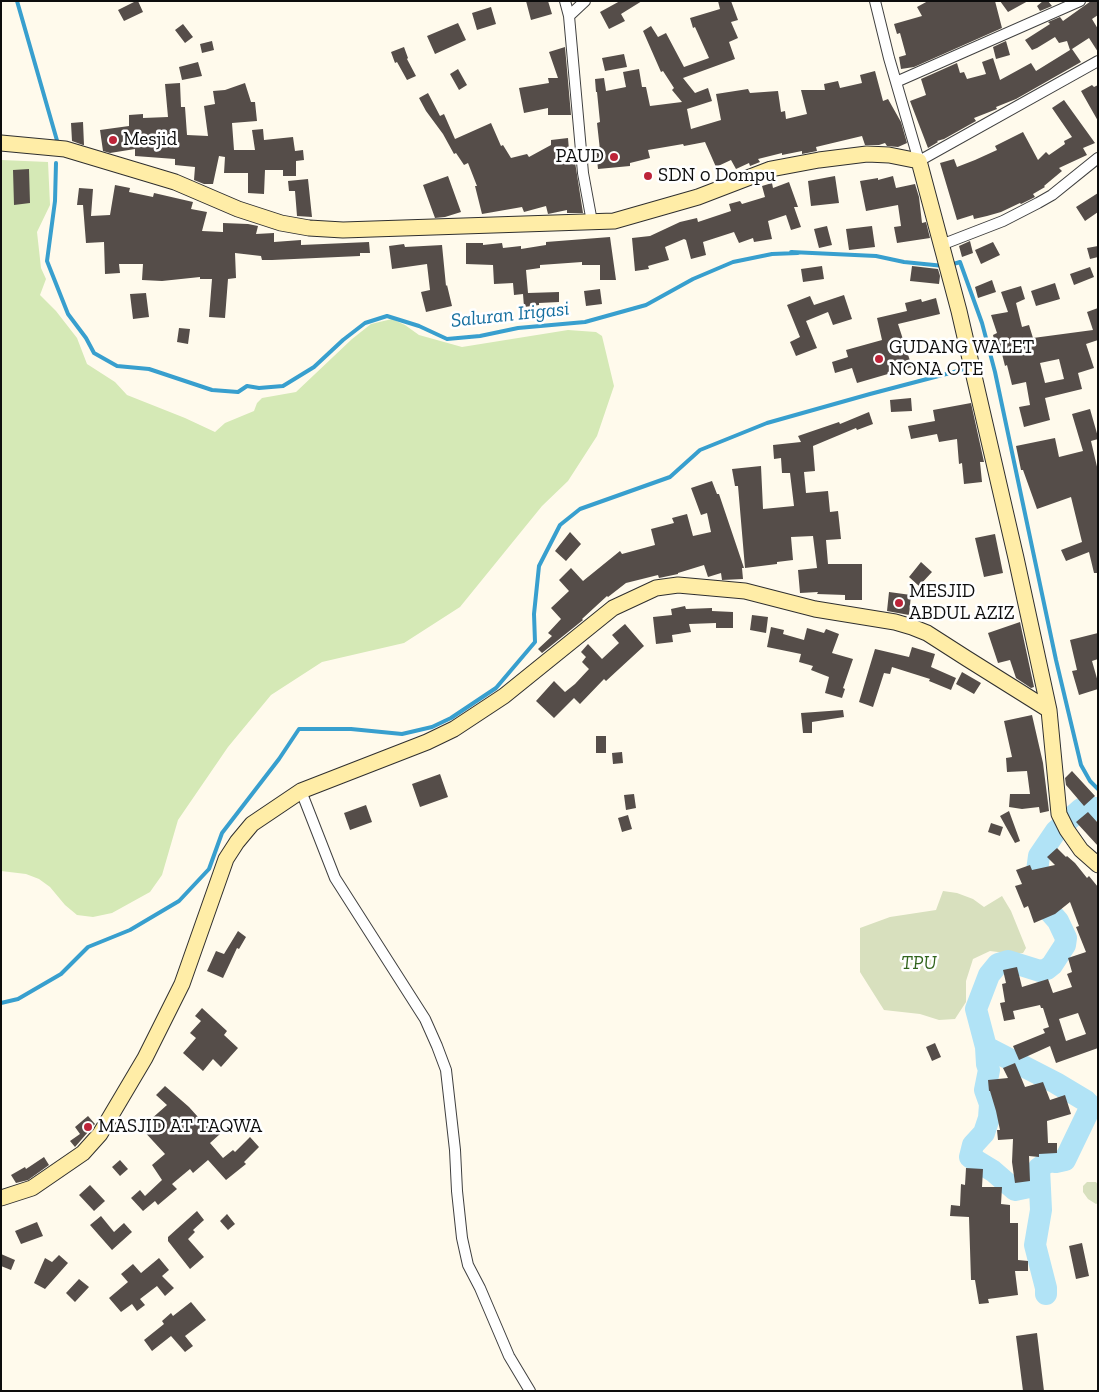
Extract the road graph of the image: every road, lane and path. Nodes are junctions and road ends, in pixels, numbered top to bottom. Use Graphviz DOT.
graph roads {
  1 [pos="565,1"];
  2 [pos="585,1"];
  3 [pos="875,1"];
  4 [pos="1080,1"];
  5 [pos="569,16"];
  6 [pos="1098,61"];
  7 [pos="896,82"];
  8 [pos="1,143"];
  9 [pos="1098,158"];
  10 [pos="919,161"];
  11 [pos="592,222"];
  12 [pos="941,245"];
  13 [pos="1049,710"];
  14 [pos="301,791"];
  15 [pos="1098,866"];
  16 [pos="1,1198"];
  17 [pos="530,1391"];
  1 -- 5 [label="street"];
  2 -- 5 [label="street"];
  3 -- 7 [label="street"];
  4 -- 7 [label="street"];
  5 -- 11 [label="street"];
  6 -- 10 [label="street"];
  7 -- 10 [label="street"];
  8 -- 11 [label="main road"];
  9 -- 12 [label="street"];
  10 -- 11 [label="main road"];
  10 -- 12 [label="main road"];
  12 -- 13 [label="main road"];
  13 -- 14 [label="main road"];
  13 -- 15 [label="main road"];
  14 -- 16 [label="main road"];
  14 -- 17 [label="street"];
}
